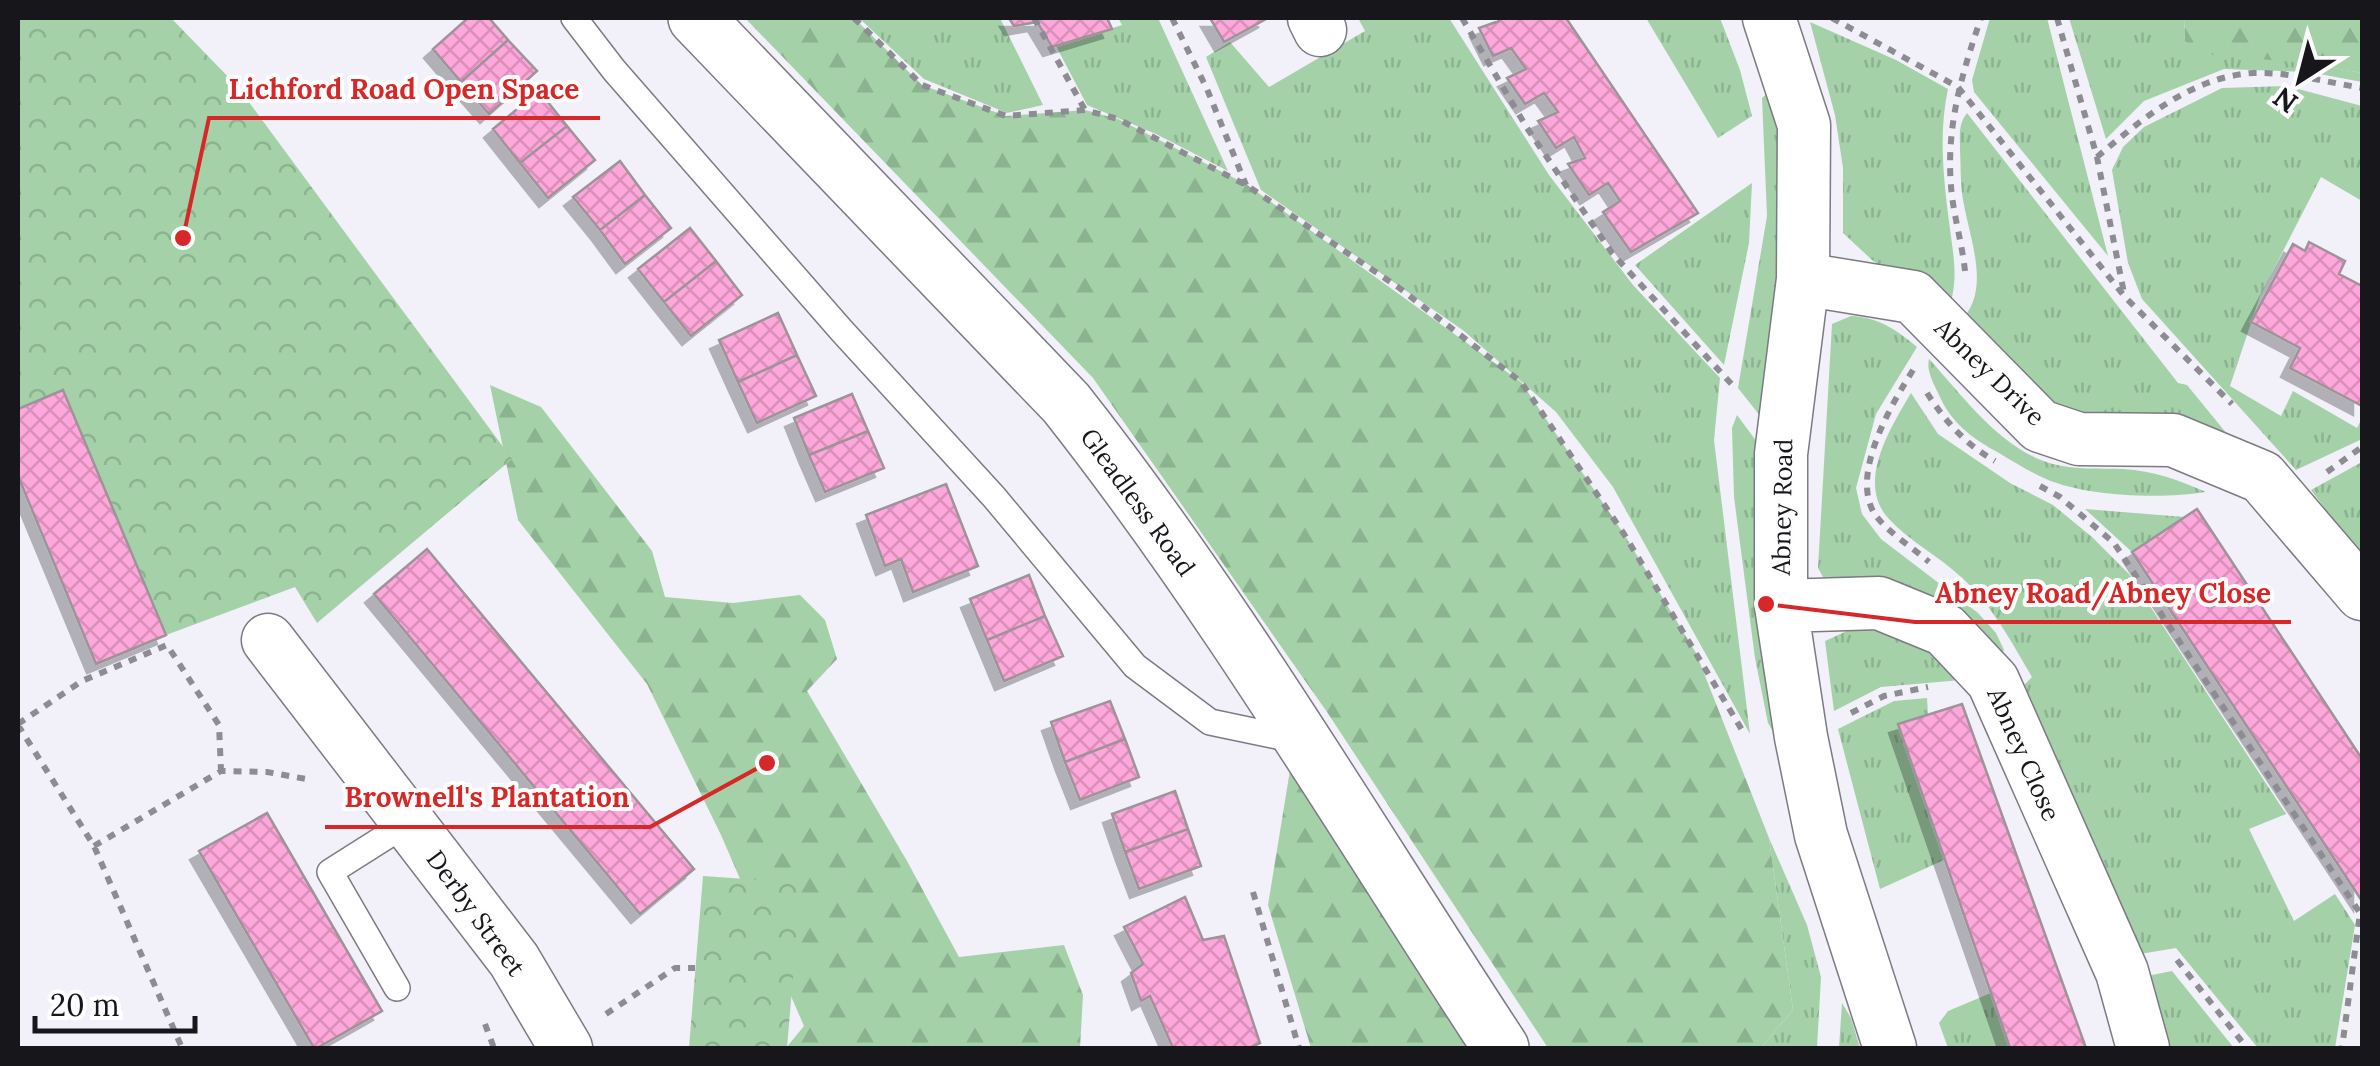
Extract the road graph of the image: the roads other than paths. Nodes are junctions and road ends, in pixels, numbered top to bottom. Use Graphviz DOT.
graph roads {
  1 [pos="574,18"];
  2 [pos="696,18"];
  3 [pos="1769,18"];
  4 [pos="1803,279"];
  5 [pos="2362,594"];
  6 [pos="1781,606"];
  7 [pos="268,640"];
  8 [pos="1296,727"];
  9 [pos="410,822"];
  10 [pos="397,988"];
  11 [pos="584,1033"];
  12 [pos="1501,1048"];
  13 [pos="1890,1048"];
  14 [pos="2143,1048"];
  1 -- 8 [label="lane"];
  2 -- 8 [label="main road, Gleadless Road"];
  3 -- 4 [label="street, Abney Road"];
  4 -- 5 [label="street, Abney Drive"];
  4 -- 6 [label="street, Abney Road"];
  6 -- 13 [label="street, Abney Road"];
  6 -- 14 [label="street, Abney Close"];
  7 -- 9 [label="street, Derby Street"];
  8 -- 12 [label="main road, Gleadless Road"];
  9 -- 10 [label="lane"];
  9 -- 11 [label="street, Derby Street"];
}
